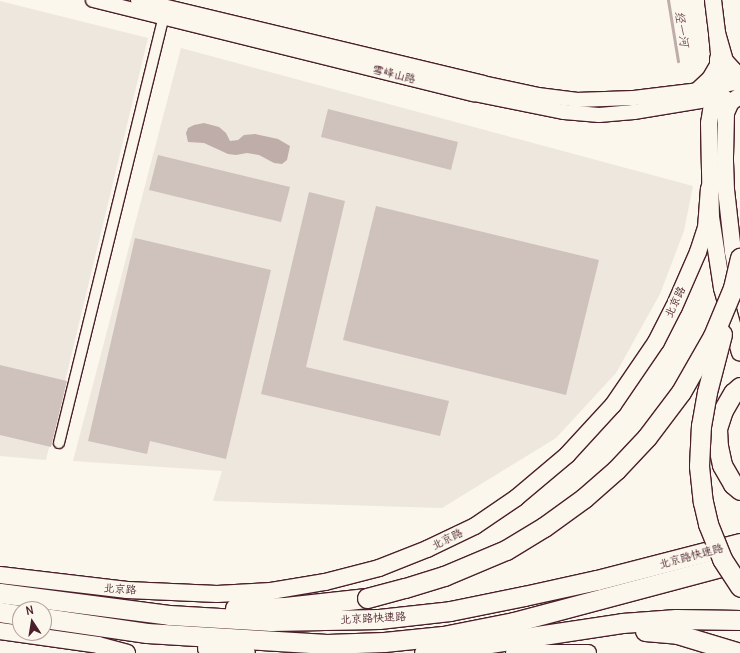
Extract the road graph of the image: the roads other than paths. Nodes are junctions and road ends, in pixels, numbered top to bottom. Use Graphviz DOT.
graph roads {
  1 [pos="93,0"];
  2 [pos="138,0"];
  3 [pos="713,0"];
  4 [pos="164,16"];
  5 [pos="717,33"];
  6 [pos="740,77"];
  7 [pos="740,82"];
  8 [pos="719,92"];
  9 [pos="740,95"];
  10 [pos="698,97"];
  11 [pos="709,188"];
  12 [pos="740,258"];
  13 [pos="737,288"];
  14 [pos="740,353"];
  15 [pos="740,387"];
  16 [pos="59,443"];
  17 [pos="740,490"];
  18 [pos="740,543"];
  19 [pos="740,562"];
  20 [pos="0,575"];
  21 [pos="740,587"];
  22 [pos="0,594"];
  23 [pos="102,606"];
  24 [pos="0,612"];
  25 [pos="12,614"];
  26 [pos="52,619"];
  27 [pos="52,619"];
  28 [pos="740,620"];
  29 [pos="0,631"];
  30 [pos="545,633"];
  31 [pos="127,653"];
  32 [pos="245,653"];
  33 [pos="424,653"];
  34 [pos="514,653"];
  35 [pos="588,653"];
  36 [pos="740,653"];
  1 -- 4 [label="main road, 雪峰山路"];
  2 -- 10 [label="main road, 雪峰山路"];
  3 -- 5 [label="main road"];
  4 -- 10 [label="main road, 雪峰山路"];
  4 -- 16 [label="street"];
  5 -- 6 [label="main road"];
  5 -- 8 [label="main road"];
  5 -- 10 [label="main road"];
  7 -- 8 [label="main road, 雪峰山路"];
  8 -- 9 [label="main road"];
  8 -- 10 [label="main road, 雪峰山路"];
  8 -- 11 [label="main road"];
  9 -- 13 [label="main road"];
  11 -- 14 [label="main road"];
  11 -- 20 [label="main road, 北京路"];
  12 -- 13 [label="highway, bridge"];
  13 -- 21 [label="highway, bridge"];
  13 -- 23 [label="highway, bridge"];
  15 -- 17 [label="highway"];
  18 -- 23 [label="highway, 北京路快速路"];
  19 -- 26 [label="highway, 北京路快速路"];
  22 -- 23 [label="highway, 北京路快速路"];
  24 -- 25 [label="highway"];
  27 -- 32 [label="highway"];
  28 -- 30 [label="highway"];
  29 -- 31 [label="main road"];
  30 -- 33 [label="highway"];
  30 -- 36 [label="highway"];
  34 -- 35 [label="main road"];
}
